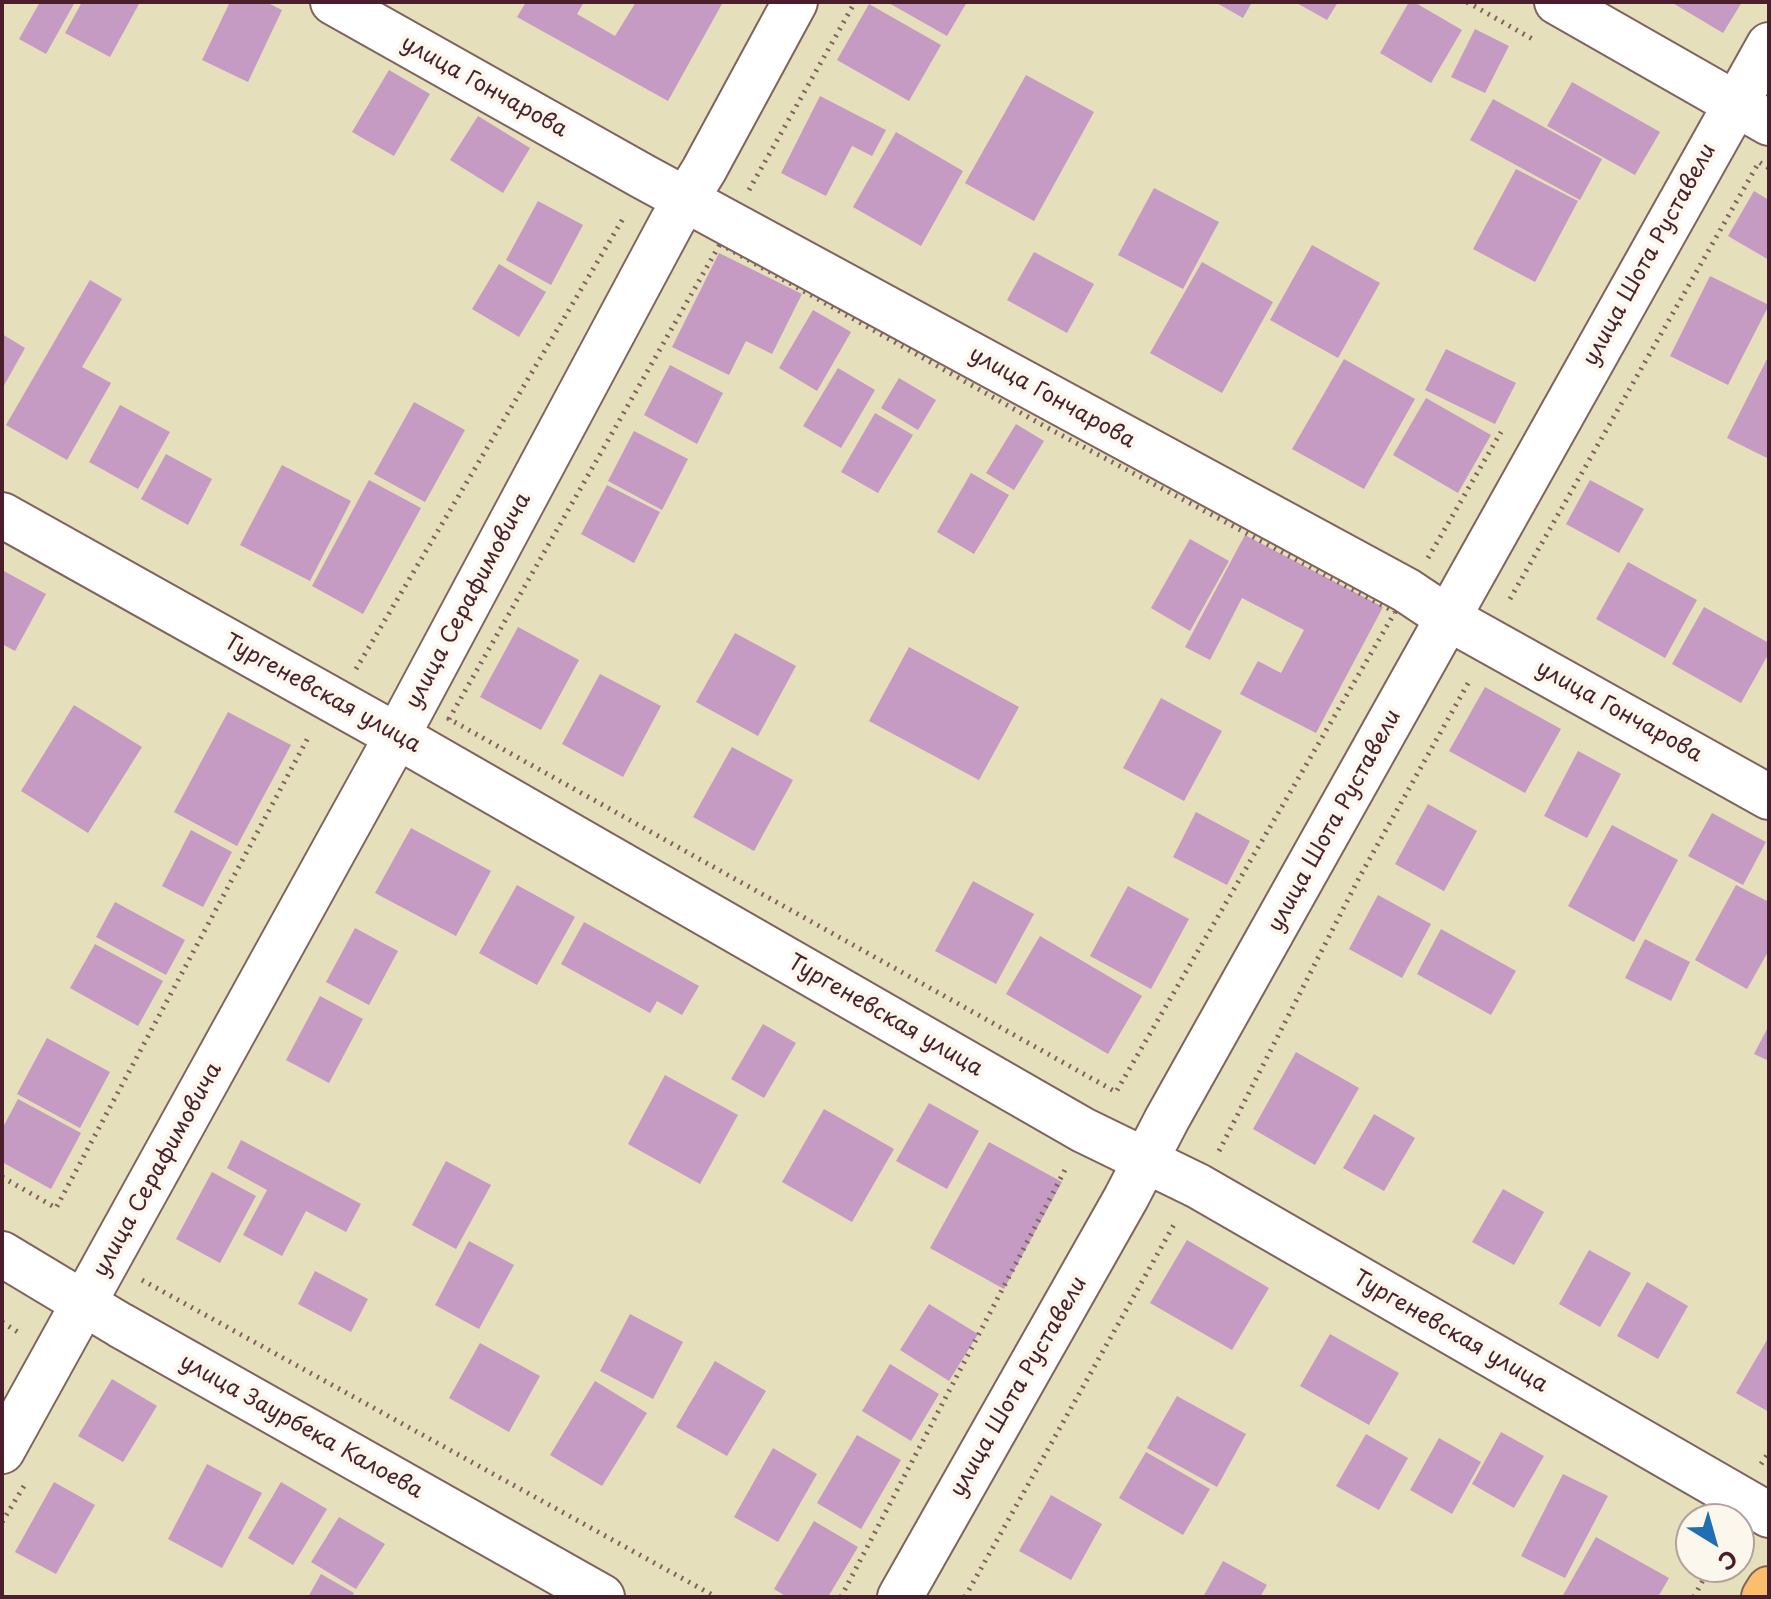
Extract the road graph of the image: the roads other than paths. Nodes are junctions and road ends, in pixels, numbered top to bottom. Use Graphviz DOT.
graph roads {
  1 [pos="333,2"];
  2 [pos="795,2"];
  3 [pos="1557,2"];
  4 [pos="1769,45"];
  5 [pos="1752,114"];
  6 [pos="687,199"];
  7 [pos="2,515"];
  8 [pos="1448,618"];
  9 [pos="397,736"];
  10 [pos="1769,797"];
  11 [pos="1145,1159"];
  12 [pos="2,1254"];
  13 [pos="85,1304"];
  14 [pos="14,1467"];
  15 [pos="1769,1515"];
  16 [pos="1769,1589"];
  17 [pos="602,1597"];
  18 [pos="900,1597"];
  19 [pos="1764,1597"];
  1 -- 6 [label="street, улица Гончарова"];
  2 -- 6 [label="street, улица Серафимовича"];
  3 -- 5 [label="street"];
  4 -- 5 [label="street, улица Шота Руставели"];
  5 -- 8 [label="street, улица Шота Руставели"];
  6 -- 8 [label="street, улица Гончарова"];
  6 -- 9 [label="street, улица Серафимовича"];
  7 -- 9 [label="street, Тургеневская улица"];
  8 -- 10 [label="street, улица Гончарова"];
  8 -- 11 [label="street, улица Шота Руставели"];
  9 -- 11 [label="street, Тургеневская улица"];
  9 -- 13 [label="street, улица Серафимовича"];
  11 -- 15 [label="street, Тургеневская улица"];
  11 -- 18 [label="street, улица Шота Руставели"];
  12 -- 13 [label="street, улица Заурбека Калоева"];
  13 -- 14 [label="street, улица Серафимовича"];
  13 -- 17 [label="street, улица Заурбека Калоева"];
  16 -- 19 [label="main road"];
}
